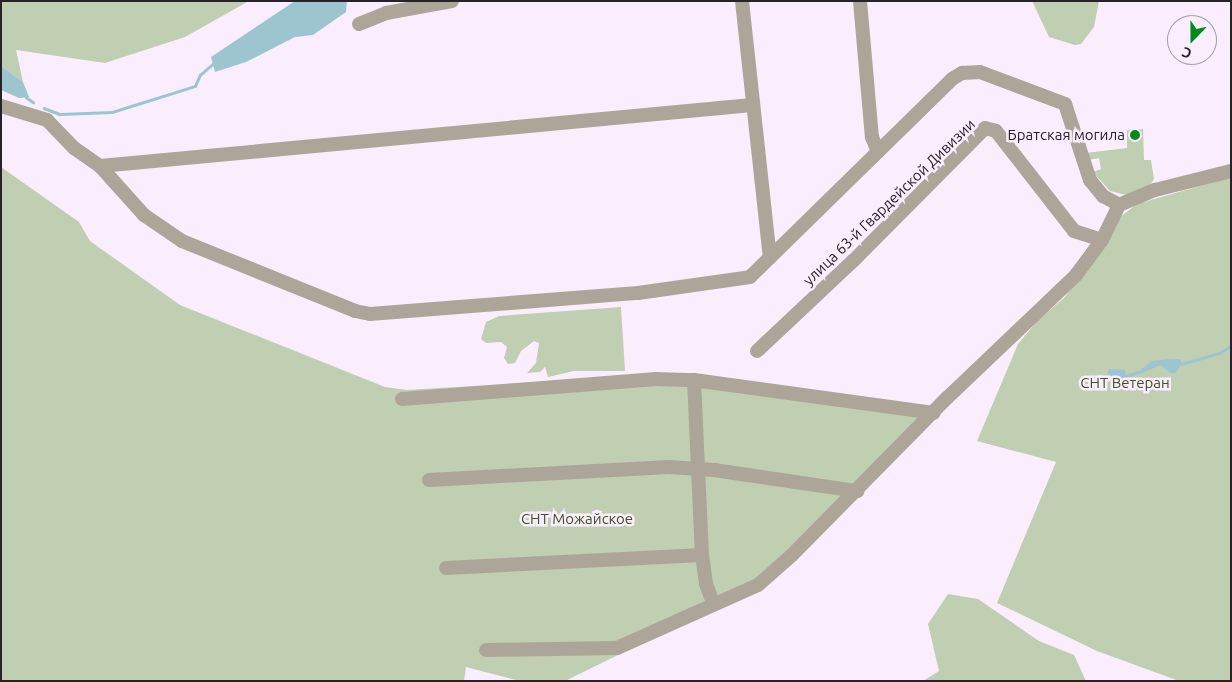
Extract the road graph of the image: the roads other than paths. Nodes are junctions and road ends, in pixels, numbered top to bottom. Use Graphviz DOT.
graph roads {
  1 [pos="452,1"];
  2 [pos="742,1"];
  3 [pos="860,1"];
  4 [pos="359,24"];
  5 [pos="752,105"];
  6 [pos="1,106"];
  7 [pos="878,152"];
  8 [pos="100,166"];
  9 [pos="1231,172"];
  10 [pos="1119,205"];
  11 [pos="1102,240"];
  12 [pos="770,257"];
  13 [pos="757,351"];
  14 [pos="694,380"];
  15 [pos="402,399"];
  16 [pos="934,413"];
  17 [pos="699,468"];
  18 [pos="429,480"];
  19 [pos="857,491"];
  20 [pos="702,555"];
  21 [pos="446,568"];
  22 [pos="713,602"];
  23 [pos="486,650"];
  1 -- 4 [label="street"];
  2 -- 5 [label="street"];
  3 -- 7 [label="street"];
  5 -- 8 [label="street"];
  5 -- 12 [label="street"];
  6 -- 8 [label="street"];
  7 -- 10 [label="street"];
  7 -- 12 [label="street"];
  8 -- 12 [label="street"];
  9 -- 10 [label="street"];
  10 -- 11 [label="street"];
  11 -- 13 [label="street, улица 63-й Гвардейской Дивизии"];
  11 -- 16 [label="street"];
  14 -- 15 [label="street"];
  14 -- 16 [label="street"];
  14 -- 17 [label="street"];
  16 -- 19 [label="street"];
  17 -- 18 [label="street"];
  17 -- 19 [label="street"];
  17 -- 20 [label="street"];
  19 -- 22 [label="street"];
  20 -- 21 [label="street"];
  20 -- 22 [label="street"];
  22 -- 23 [label="street"];
}
